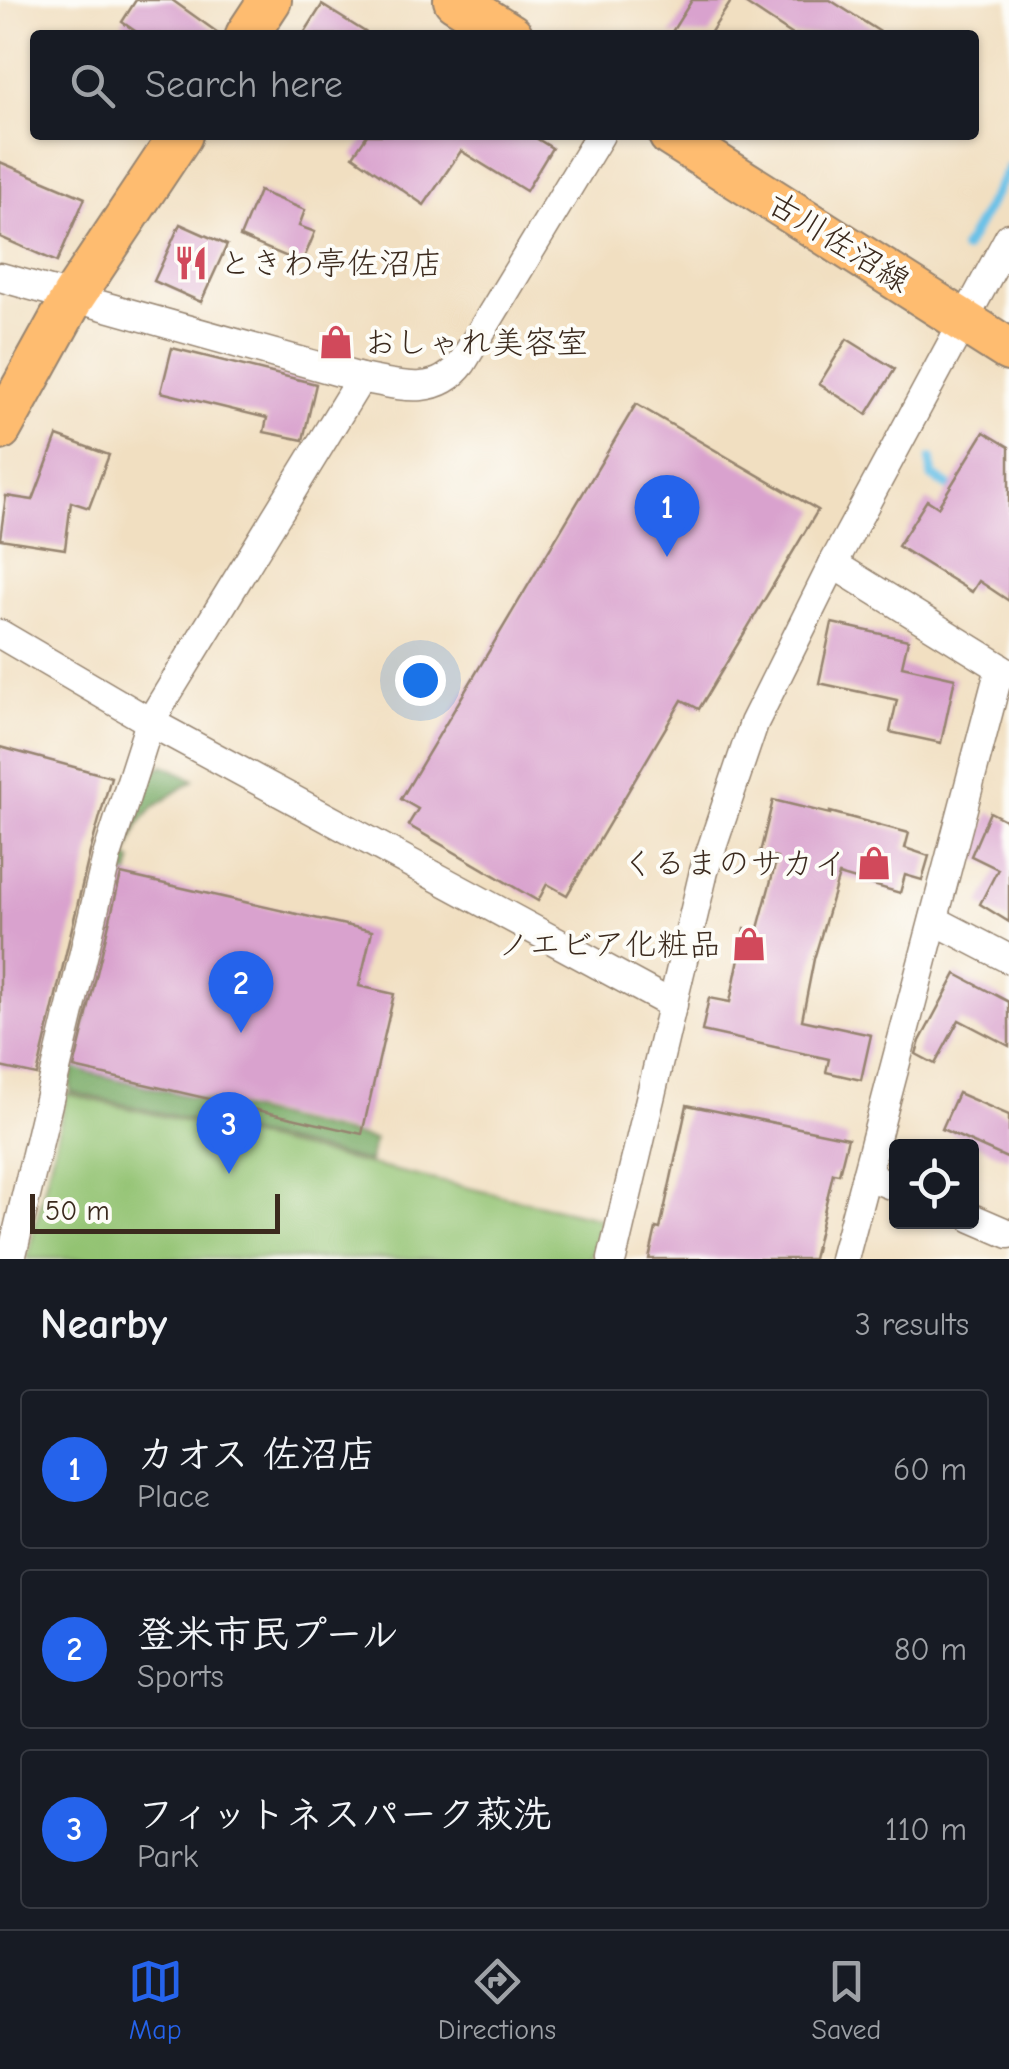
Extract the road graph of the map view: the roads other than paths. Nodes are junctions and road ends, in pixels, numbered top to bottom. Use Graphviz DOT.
graph roads {
  1 [pos="270,0"];
  2 [pos="455,0"];
  3 [pos="250,30"];
  4 [pos="503,30"];
  5 [pos="178,140"];
  6 [pos="597,140"];
  7 [pos="678,140"];
  8 [pos="1009,237"];
  9 [pos="0,276"];
  10 [pos="73,298"];
  11 [pos="963,320"];
  12 [pos="1009,350"];
  13 [pos="361,378"];
  14 [pos="0,429"];
  15 [pos="833,564"];
  16 [pos="0,634"];
  17 [pos="1004,671"];
  18 [pos="150,722"];
  19 [pos="934,920"];
  20 [pos="1009,959"];
  21 [pos="672,1005"];
  22 [pos="866,1175"];
  23 [pos="889,1185"];
  24 [pos="979,1221"];
  25 [pos="1009,1234"];
  26 [pos="11,1259"];
  27 [pos="612,1259"];
  28 [pos="844,1259"];
  1 -- 3 [label="main road"];
  2 -- 4 [label="main road"];
  5 -- 10 [label="main road"];
  6 -- 13 [label="street"];
  7 -- 11 [label="main road, 古川佐沼線"];
  8 -- 11 [label="street"];
  9 -- 10 [label="street"];
  10 -- 13 [label="street"];
  10 -- 14 [label="main road"];
  11 -- 12 [label="main road, 古川佐沼線"];
  11 -- 15 [label="street"];
  13 -- 18 [label="street"];
  15 -- 17 [label="street"];
  15 -- 21 [label="street"];
  16 -- 18 [label="street"];
  17 -- 19 [label="street"];
  18 -- 21 [label="street"];
  18 -- 26 [label="street"];
  19 -- 20 [label="street"];
  19 -- 22 [label="street"];
  21 -- 27 [label="street"];
  22 -- 23 [label="street"];
  22 -- 28 [label="street"];
  24 -- 25 [label="street"];
}
